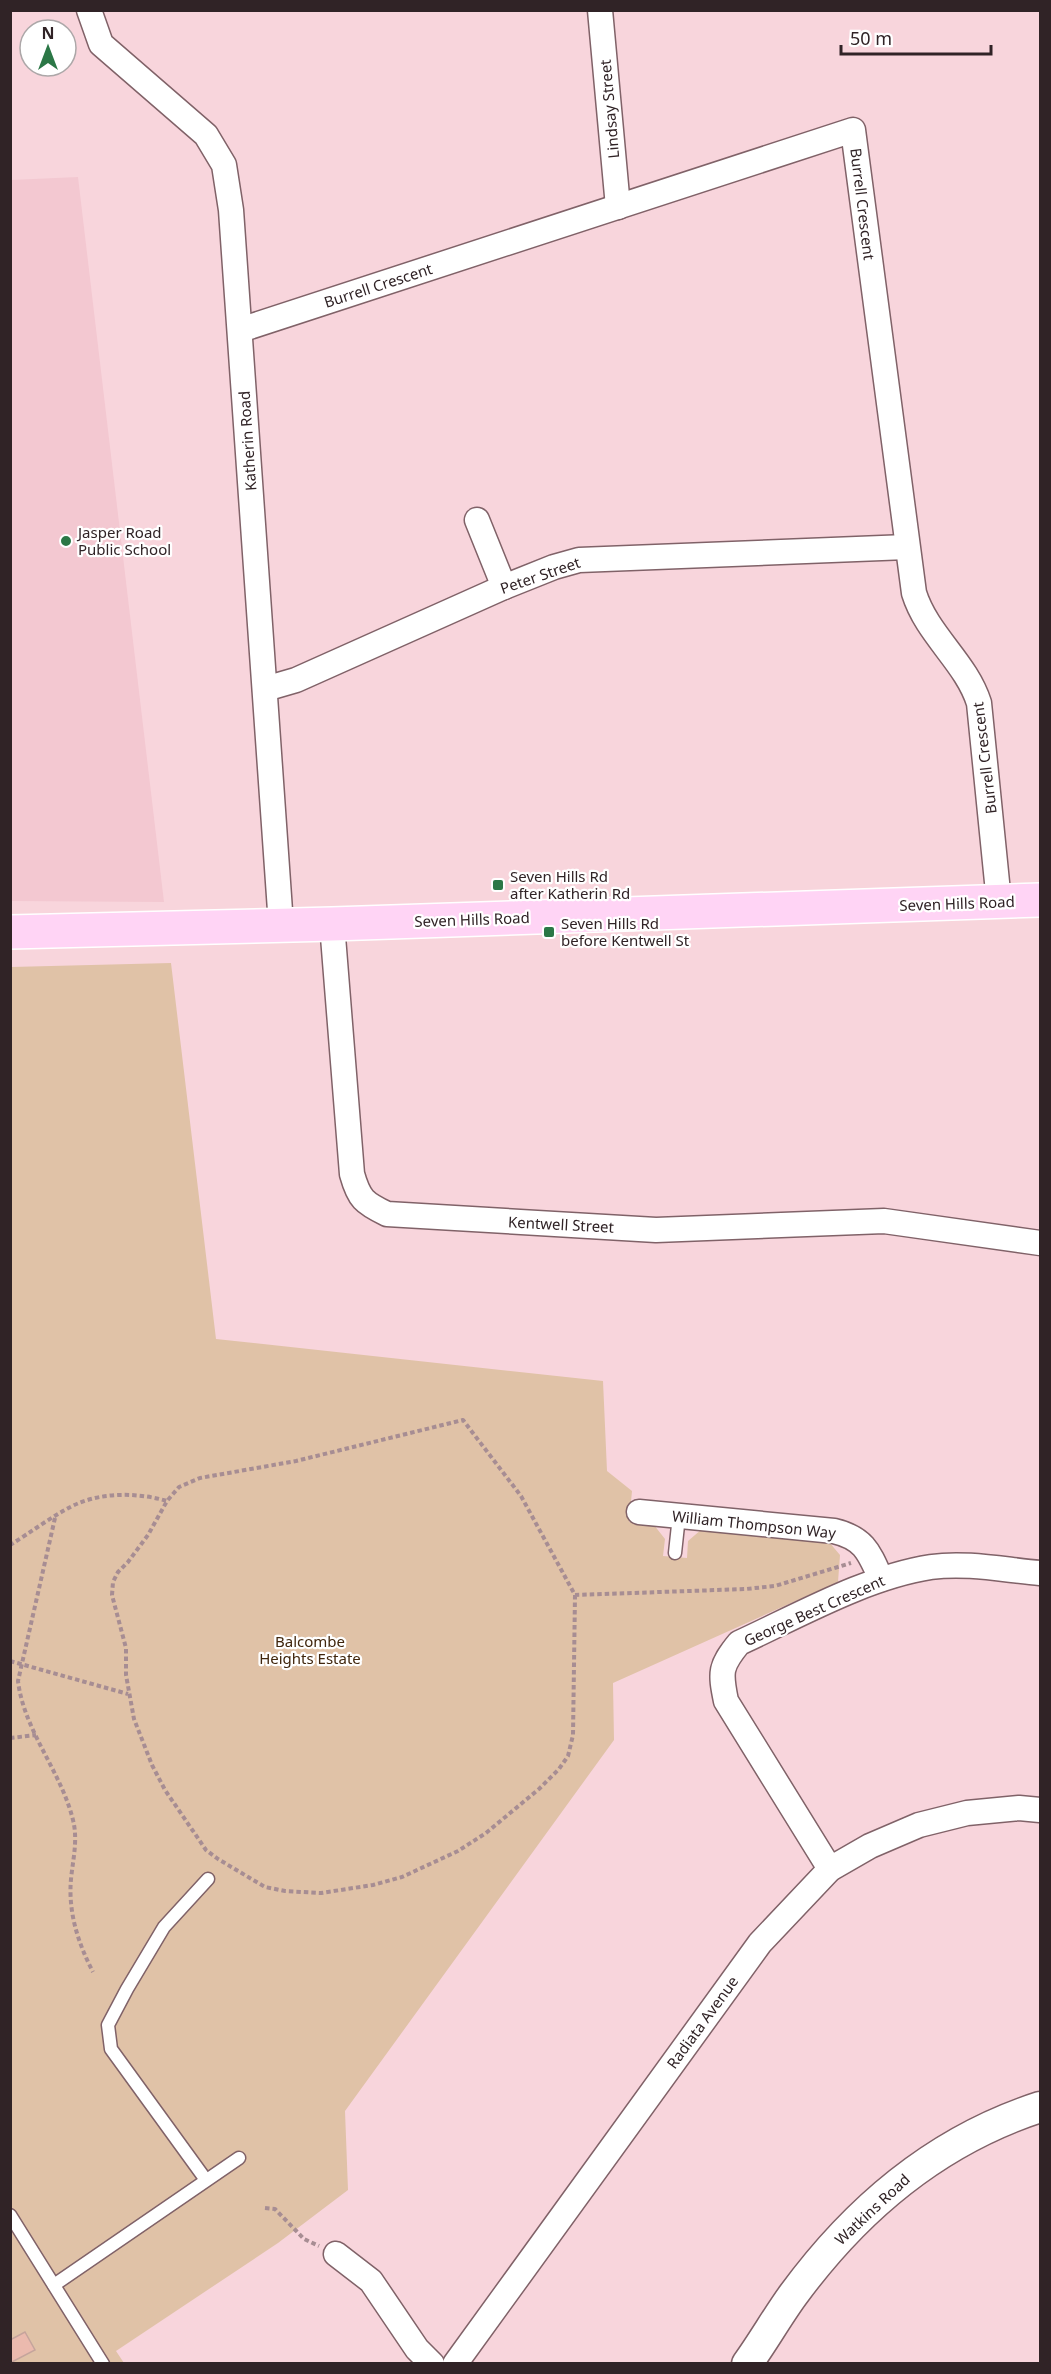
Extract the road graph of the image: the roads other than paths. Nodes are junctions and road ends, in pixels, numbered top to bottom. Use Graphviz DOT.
graph roads {
  1 [pos="89,10"];
  2 [pos="600,10"];
  3 [pos="618,207"];
  4 [pos="240,330"];
  5 [pos="477,520"];
  6 [pos="907,547"];
  7 [pos="504,587"];
  8 [pos="265,689"];
  9 [pos="1041,900"];
  10 [pos="999,902"];
  11 [pos="332,924"];
  12 [pos="281,926"];
  13 [pos="10,932"];
  14 [pos="1041,1243"];
  15 [pos="639,1512"];
  16 [pos="679,1516"];
  17 [pos="675,1553"];
  18 [pos="876,1568"];
  19 [pos="1041,1574"];
  20 [pos="1041,1810"];
  21 [pos="830,1869"];
  22 [pos="208,1878"];
  23 [pos="1041,2107"];
  24 [pos="239,2158"];
  25 [pos="207,2180"];
  26 [pos="10,2215"];
  27 [pos="336,2254"];
  28 [pos="54,2285"];
  29 [pos="103,2364"];
  30 [pos="432,2364"];
  31 [pos="455,2364"];
  32 [pos="747,2364"];
  1 -- 4 [label="street, Katherin Road"];
  2 -- 3 [label="street, Lindsay Street"];
  3 -- 4 [label="street, Burrell Crescent"];
  3 -- 6 [label="street, Burrell Crescent"];
  4 -- 8 [label="street, Katherin Road"];
  5 -- 7 [label="street"];
  6 -- 7 [label="street, Peter Street"];
  6 -- 10 [label="street, Burrell Crescent"];
  7 -- 8 [label="street, Peter Street"];
  8 -- 12 [label="street, Katherin Road"];
  9 -- 10 [label="main road, Seven Hills Road"];
  10 -- 11 [label="main road, Seven Hills Road"];
  11 -- 12 [label="main road, Seven Hills Road"];
  11 -- 14 [label="street, Kentwell Street"];
  12 -- 13 [label="main road, Seven Hills Road"];
  15 -- 16 [label="street, William Thompson Way"];
  16 -- 17 [label="lane"];
  16 -- 18 [label="street, William Thompson Way"];
  18 -- 19 [label="street, George Best Crescent"];
  18 -- 21 [label="street, George Best Crescent"];
  20 -- 21 [label="street, Radiata Avenue"];
  21 -- 31 [label="street, Radiata Avenue"];
  22 -- 25 [label="lane"];
  23 -- 32 [label="street, Watkins Road"];
  24 -- 25 [label="lane"];
  25 -- 28 [label="lane"];
  26 -- 28 [label="lane"];
  27 -- 30 [label="street"];
  28 -- 29 [label="lane"];
}
